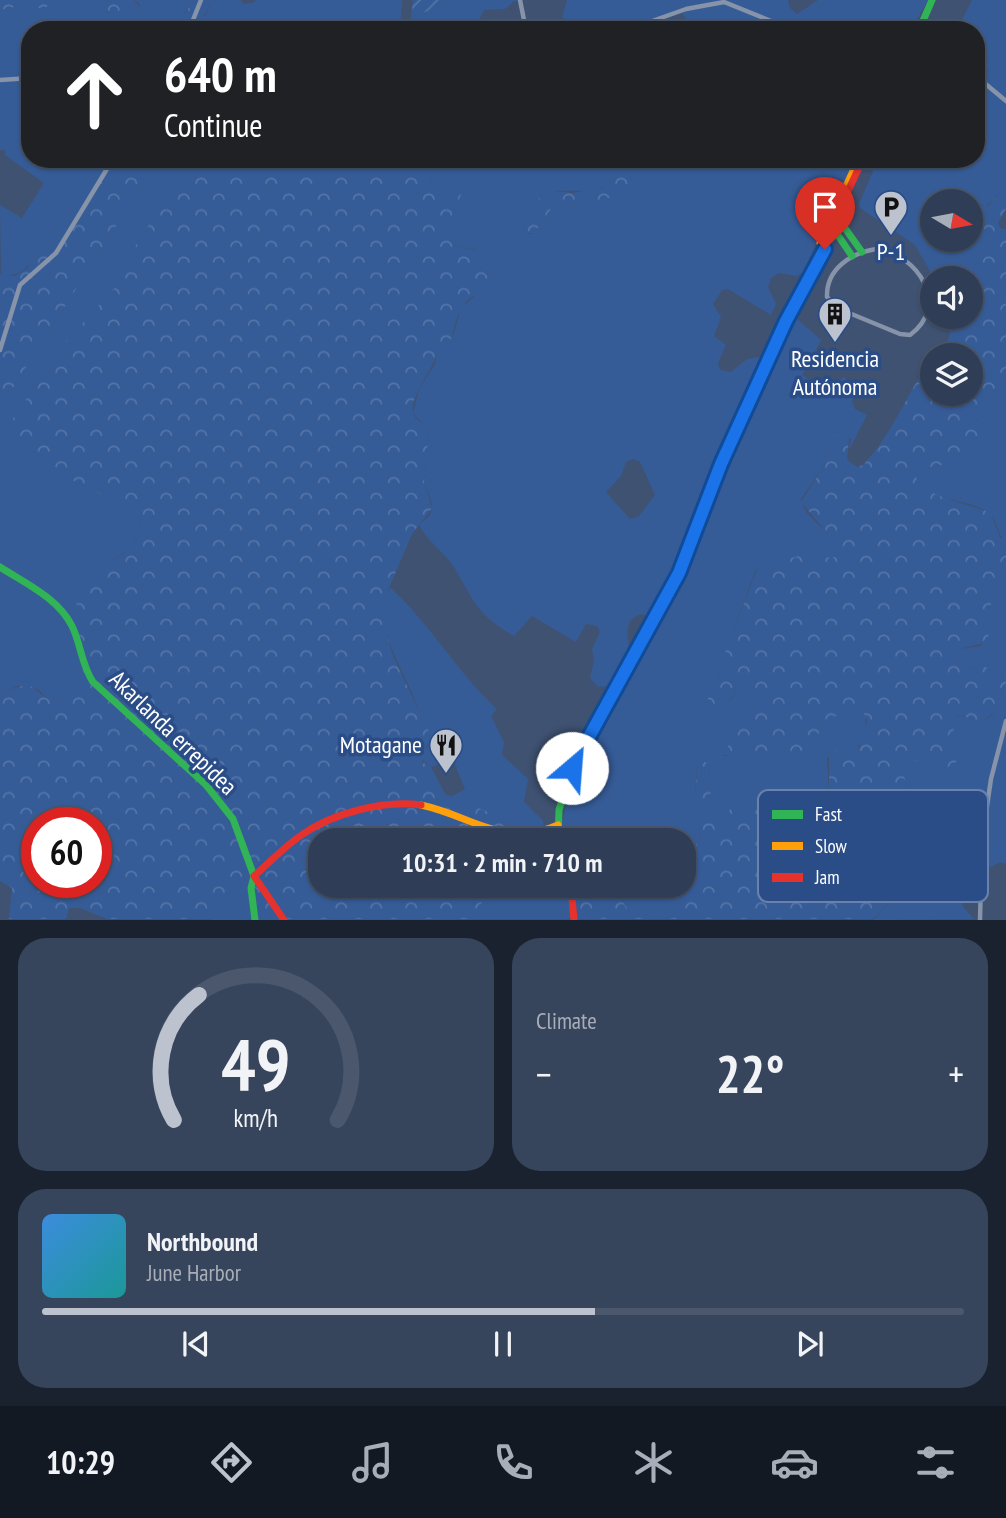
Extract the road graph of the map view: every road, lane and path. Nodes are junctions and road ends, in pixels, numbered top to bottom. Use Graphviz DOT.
graph roads {
  1 [pos="201,0"];
  2 [pos="520,0"];
  3 [pos="932,0"];
  4 [pos="193,21"];
  5 [pos="524,21"];
  6 [pos="652,21"];
  7 [pos="771,21"];
  8 [pos="923,21"];
  9 [pos="21,79"];
  10 [pos="0,80"];
  11 [pos="985,84"];
  12 [pos="1006,101"];
  13 [pos="108,168"];
  14 [pos="856,168"];
  15 [pos="859,168"];
  16 [pos="860,168"];
  17 [pos="853,172"];
  18 [pos="833,228"];
  19 [pos="854,241"];
  20 [pos="843,244"];
  21 [pos="862,251"];
  22 [pos="852,256"];
  23 [pos="796,302"];
  24 [pos="786,321"];
  25 [pos="0,350"];
  26 [pos="0,567"];
  27 [pos="1006,721"];
  28 [pos="988,799"];
  29 [pos="558,825"];
  30 [pos="254,876"];
  31 [pos="572,898"];
  32 [pos="255,919"];
  33 [pos="284,919"];
  34 [pos="574,919"];
  1 -- 4 [label="street"];
  2 -- 5 [label="street"];
  3 -- 8 [label="main road"];
  6 -- 7 [label="street"];
  9 -- 10 [label="street"];
  11 -- 12 [label="street"];
  13 -- 25 [label="street"];
  14 -- 17 [label="main road"];
  15 -- 18 [label="main road"];
  16 -- 19 [label="main road"];
  17 -- 18 [label="main road"];
  17 -- 24 [label="main road"];
  18 -- 20 [label="main road"];
  18 -- 23 [label="main road"];
  19 -- 20 [label="main road"];
  19 -- 21 [label="main road"];
  20 -- 22 [label="main road"];
  20 -- 23 [label="main road"];
  21 -- 22 [label="street"];
  21 -- 22 [label="street"];
  23 -- 24 [label="main road"];
  24 -- 29 [label="main road"];
  26 -- 30 [label="main road, Akarlanda errepidea"];
  27 -- 28 [label="street"];
  29 -- 30 [label="main road"];
  30 -- 32 [label="main road"];
  30 -- 33 [label="main road, Akarlanda errepidea"];
  31 -- 34 [label="main road"];
}
